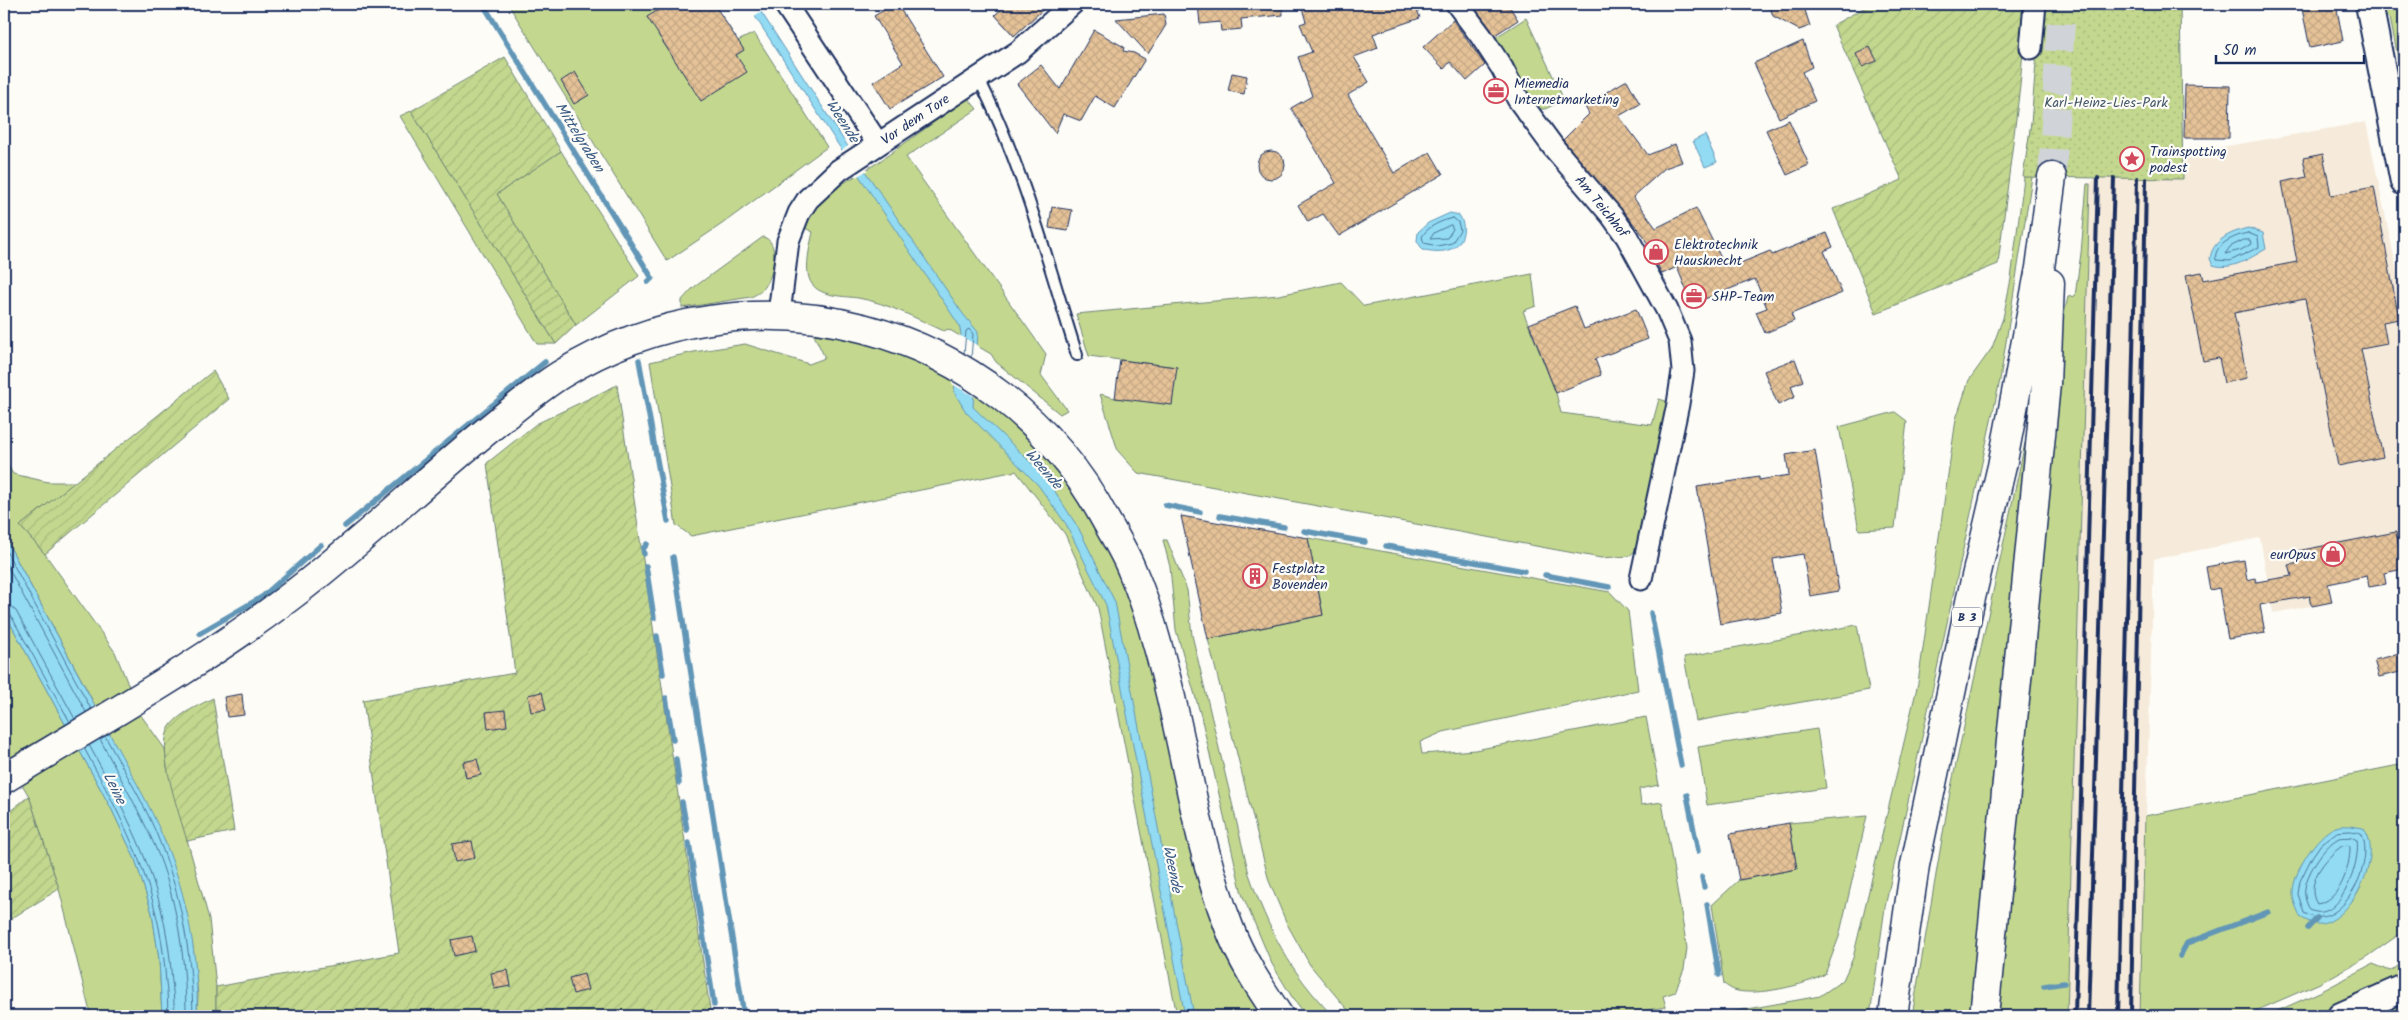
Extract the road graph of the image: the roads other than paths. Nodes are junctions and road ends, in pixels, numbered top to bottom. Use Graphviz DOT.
graph roads {
  1 [pos="785,4"];
  2 [pos="1072,4"];
  3 [pos="1457,4"];
  4 [pos="2034,4"];
  5 [pos="2369,4"];
  6 [pos="2031,48"];
  7 [pos="978,77"];
  8 [pos="873,148"];
  9 [pos="2404,182"];
  10 [pos="779,314"];
  11 [pos="1077,355"];
  12 [pos="1641,579"];
  13 [pos="4,779"];
  14 [pos="2404,988"];
  15 [pos="1894,1013"];
  16 [pos="1279,1016"];
  17 [pos="1984,1016"];
  18 [pos="2341,1016"];
  1 -- 8 [label="street"];
  2 -- 7 [label="street, Vor dem Tore"];
  3 -- 12 [label="street, Am Teichhof"];
  4 -- 6 [label="street"];
  5 -- 9 [label="street"];
  7 -- 8 [label="street, Vor dem Tore"];
  7 -- 11 [label="lane"];
  8 -- 10 [label="street, Vor dem Tore"];
  10 -- 13 [label="main road"];
  10 -- 16 [label="main road"];
  14 -- 18 [label="street"];
  15 -- 17 [label="main road, B 3"];
}
